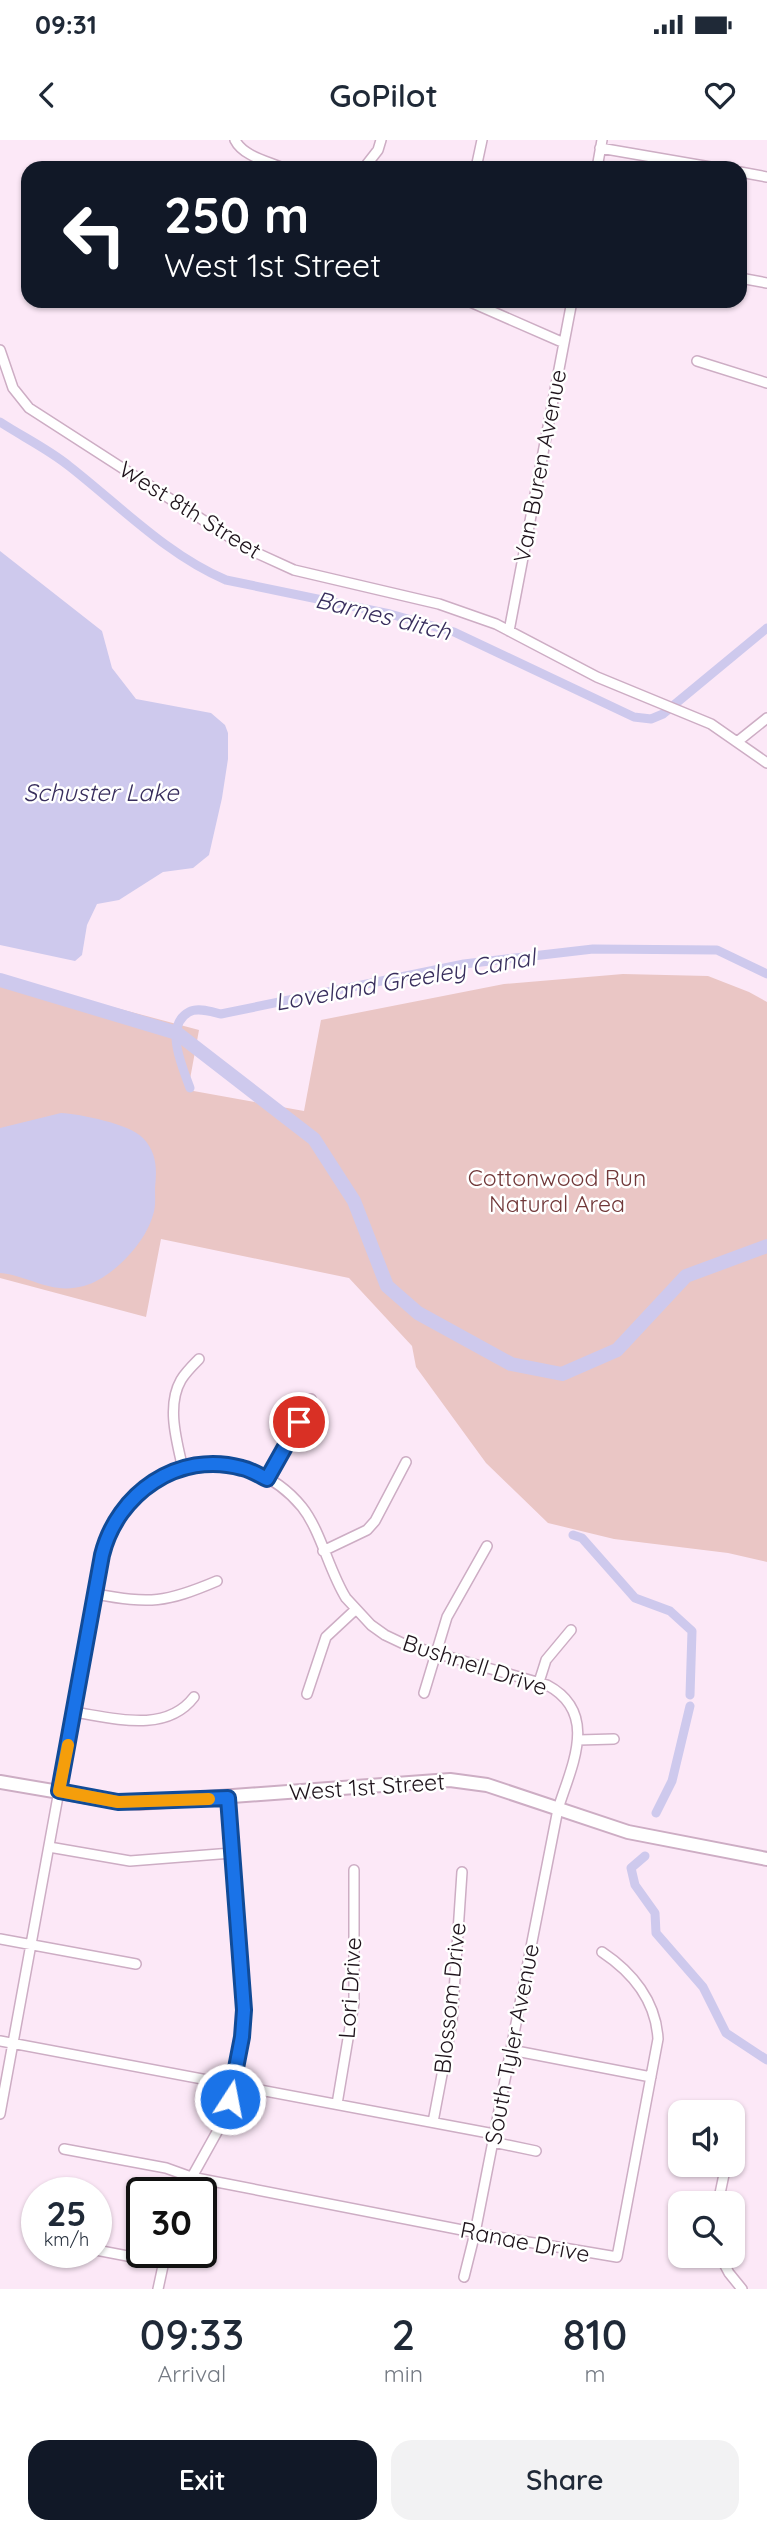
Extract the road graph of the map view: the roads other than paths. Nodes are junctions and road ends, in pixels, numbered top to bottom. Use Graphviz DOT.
graph roads {
  1 [pos="235,140"];
  2 [pos="381,140"];
  3 [pos="482,140"];
  4 [pos="601,144"];
  5 [pos="266,161"];
  6 [pos="369,161"];
  7 [pos="478,161"];
  8 [pos="682,161"];
  9 [pos="747,173"];
  10 [pos="767,177"];
  11 [pos="747,279"];
  12 [pos="767,283"];
  13 [pos="484,308"];
  14 [pos="571,308"];
  15 [pos="564,343"];
  16 [pos="0,350"];
  17 [pos="697,362"];
  18 [pos="767,383"];
  19 [pos="509,631"];
  20 [pos="767,718"];
  21 [pos="737,742"];
  22 [pos="767,763"];
  23 [pos="198,1359"];
  24 [pos="311,1399"];
  25 [pos="407,1462"];
  26 [pos="183,1469"];
  27 [pos="267,1479"];
  28 [pos="487,1546"];
  29 [pos="323,1551"];
  30 [pos="216,1581"];
  31 [pos="95,1594"];
  32 [pos="355,1610"];
  33 [pos="571,1630"];
  34 [pos="436,1654"];
  35 [pos="538,1682"];
  36 [pos="424,1693"];
  37 [pos="307,1694"];
  38 [pos="194,1697"];
  39 [pos="74,1712"];
  40 [pos="614,1739"];
  41 [pos="579,1740"];
  42 [pos="0,1782"];
  43 [pos="59,1791"];
  44 [pos="228,1798"];
  45 [pos="558,1810"];
  46 [pos="49,1847"];
  47 [pos="232,1853"];
  48 [pos="767,1859"];
  49 [pos="354,1870"];
  50 [pos="463,1872"];
  51 [pos="0,1939"];
  52 [pos="32,1945"];
  53 [pos="601,1952"];
  54 [pos="136,1964"];
  55 [pos="0,2041"];
  56 [pos="13,2044"];
  57 [pos="511,2050"];
  58 [pos="651,2077"];
  59 [pos="233,2084"];
  60 [pos="337,2104"];
  61 [pos="0,2114"];
  62 [pos="433,2122"];
  63 [pos="494,2138"];
  64 [pos="64,2149"];
  65 [pos="536,2151"];
  66 [pos="191,2177"];
  67 [pos="217,2182"];
  68 [pos="475,2233"];
  69 [pos="163,2268"];
  70 [pos="726,2268"];
  71 [pos="464,2277"];
  72 [pos="158,2289"];
  73 [pos="742,2289"];
  1 -- 5 [label="street"];
  2 -- 6 [label="street"];
  3 -- 7 [label="street"];
  4 -- 8 [label="street"];
  9 -- 10 [label="street"];
  11 -- 12 [label="street"];
  13 -- 15 [label="street"];
  14 -- 15 [label="street, Van Buren Avenue"];
  15 -- 19 [label="street, Van Buren Avenue"];
  16 -- 19 [label="street, West 8th Street"];
  17 -- 18 [label="street"];
  19 -- 21 [label="street, West 8th Street"];
  20 -- 21 [label="street"];
  21 -- 22 [label="street, West 8th Street"];
  23 -- 26 [label="street"];
  24 -- 27 [label="street"];
  25 -- 29 [label="street"];
  26 -- 27 [label="street, Bushnell Drive"];
  26 -- 31 [label="street, Bushnell Drive"];
  27 -- 29 [label="street, Bushnell Drive"];
  28 -- 34 [label="street"];
  29 -- 32 [label="street, Bushnell Drive"];
  30 -- 31 [label="street"];
  31 -- 39 [label="street, Bushnell Drive"];
  32 -- 34 [label="street, Bushnell Drive"];
  32 -- 37 [label="street"];
  33 -- 35 [label="street"];
  34 -- 35 [label="street, Bushnell Drive"];
  34 -- 36 [label="street"];
  35 -- 41 [label="street, Bushnell Drive"];
  38 -- 39 [label="street"];
  39 -- 43 [label="street, Bushnell Drive"];
  40 -- 41 [label="street"];
  41 -- 45 [label="street"];
  42 -- 43 [label="main road, West 1st Street"];
  43 -- 44 [label="main road, West 1st Street"];
  43 -- 46 [label="street, Bushnell Drive"];
  44 -- 45 [label="main road, West 1st Street"];
  44 -- 47 [label="street"];
  45 -- 48 [label="main road, West 1st Street"];
  45 -- 57 [label="street, South Tyler Avenue"];
  46 -- 47 [label="street"];
  46 -- 52 [label="street, Bushnell Drive"];
  47 -- 59 [label="street"];
  49 -- 60 [label="street, Lori Drive"];
  50 -- 62 [label="street, Blossom Drive"];
  51 -- 52 [label="street"];
  52 -- 54 [label="street"];
  52 -- 56 [label="street, Bushnell Drive"];
  53 -- 58 [label="street, Ranae Drive"];
  55 -- 56 [label="street"];
  56 -- 59 [label="street"];
  56 -- 61 [label="street, Bushnell Drive"];
  57 -- 58 [label="street"];
  57 -- 63 [label="street, South Tyler Avenue"];
  58 -- 68 [label="street, Ranae Drive"];
  59 -- 60 [label="street"];
  59 -- 66 [label="street"];
  60 -- 62 [label="street"];
  62 -- 63 [label="street"];
  63 -- 65 [label="street"];
  63 -- 68 [label="street, South Tyler Avenue"];
  64 -- 66 [label="street, Ranae Drive"];
  67 -- 68 [label="street, Ranae Drive"];
  68 -- 71 [label="street, South Tyler Avenue"];
  69 -- 72 [label="street"];
  70 -- 73 [label="street"];
}
